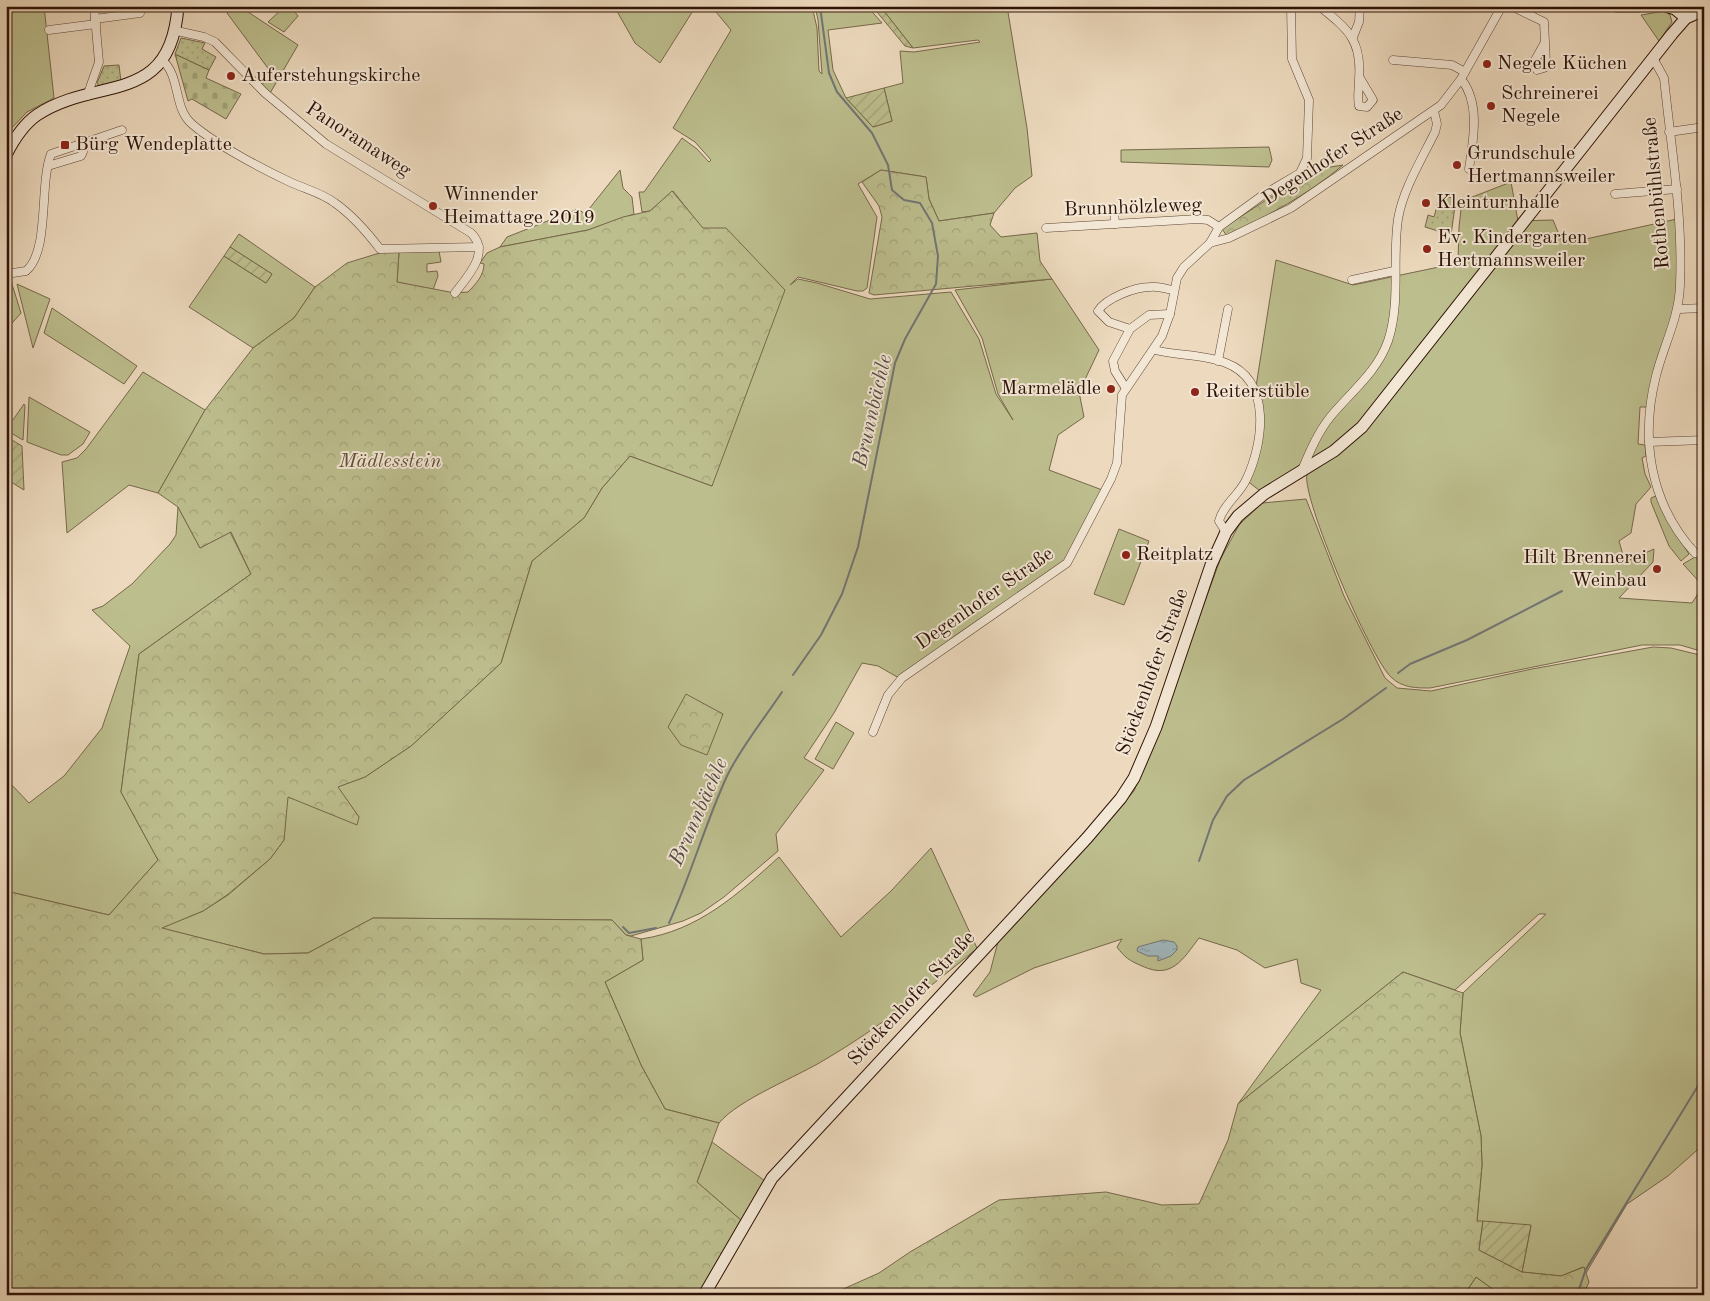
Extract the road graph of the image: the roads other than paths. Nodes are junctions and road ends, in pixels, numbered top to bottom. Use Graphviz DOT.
graph roads {
  1 [pos="94,6"];
  2 [pos="139,6"];
  3 [pos="178,6"];
  4 [pos="1291,6"];
  5 [pos="1319,6"];
  6 [pos="1360,6"];
  7 [pos="1502,6"];
  8 [pos="1511,6"];
  9 [pos="1616,6"];
  10 [pos="1631,6"];
  11 [pos="1638,6"];
  12 [pos="1666,6"];
  13 [pos="1704,10"];
  14 [pos="1686,18"];
  15 [pos="96,22"];
  16 [pos="48,30"];
  17 [pos="176,31"];
  18 [pos="1353,36"];
  19 [pos="1544,44"];
  20 [pos="1653,58"];
  21 [pos="162,60"];
  22 [pos="1393,60"];
  23 [pos="1463,76"];
  24 [pos="1360,78"];
  25 [pos="87,96"];
  26 [pos="1434,111"];
  27 [pos="1704,127"];
  28 [pos="122,130"];
  29 [pos="1669,132"];
  30 [pos="81,144"];
  31 [pos="6,155"];
  32 [pos="48,166"];
  33 [pos="1469,169"];
  34 [pos="1677,189"];
  35 [pos="1615,194"];
  36 [pos="1114,210"];
  37 [pos="1115,224"];
  38 [pos="1219,227"];
  39 [pos="1046,228"];
  40 [pos="1210,243"];
  41 [pos="479,247"];
  42 [pos="1394,271"];
  43 [pos="6,274"];
  44 [pos="1352,280"];
  45 [pos="1174,290"];
  46 [pos="455,293"];
  47 [pos="1704,308"];
  48 [pos="1228,309"];
  49 [pos="1679,309"];
  50 [pos="1170,314"];
  51 [pos="1130,329"];
  52 [pos="1155,350"];
  53 [pos="1218,360"];
  54 [pos="1125,387"];
  55 [pos="1704,440"];
  56 [pos="1649,442"];
  57 [pos="1301,473"];
  58 [pos="1226,532"];
  59 [pos="1695,552"];
  60 [pos="873,732"];
  61 [pos="704,1295"];
  1 -- 15 [label="street"];
  2 -- 15 [label="street"];
  3 -- 17 [label="main road"];
  4 -- 38 [label="street"];
  5 -- 18 [label="street"];
  6 -- 18 [label="street"];
  7 -- 23 [label="street, Degenhofer Straße"];
  8 -- 19 [label="street"];
  9 -- 10 [label="main road"];
  10 -- 11 [label="main road"];
  12 -- 14 [label="main road"];
  13 -- 14 [label="main road, Stöckenhofer Straße"];
  14 -- 20 [label="main road, Stöckenhofer Straße"];
  15 -- 16 [label="street"];
  15 -- 25 [label="street"];
  17 -- 21 [label="main road"];
  17 -- 41 [label="street, Panoramaweg"];
  18 -- 24 [label="street"];
  20 -- 29 [label="street, Rothenbühlstraße"];
  20 -- 57 [label="main road, Stöckenhofer Straße"];
  21 -- 25 [label="main road"];
  21 -- 41 [label="street"];
  22 -- 23 [label="street"];
  23 -- 26 [label="street, Degenhofer Straße"];
  23 -- 33 [label="street"];
  25 -- 31 [label="main road"];
  26 -- 40 [label="street, Degenhofer Straße"];
  26 -- 42 [label="street"];
  27 -- 29 [label="street"];
  28 -- 30 [label="street"];
  29 -- 34 [label="street, Rothenbühlstraße"];
  30 -- 32 [label="street"];
  30 -- 32 [label="street"];
  32 -- 43 [label="street"];
  34 -- 35 [label="street"];
  34 -- 49 [label="street, Rothenbühlstraße"];
  36 -- 37 [label="street"];
  37 -- 38 [label="street, Brunnhölzleweg"];
  37 -- 39 [label="street, Brunnhölzleweg"];
  38 -- 40 [label="street"];
  40 -- 45 [label="street, Degenhofer Straße"];
  41 -- 46 [label="street"];
  42 -- 44 [label="street"];
  42 -- 57 [label="street"];
  45 -- 50 [label="street, Degenhofer Straße"];
  45 -- 51 [label="street"];
  47 -- 49 [label="street"];
  48 -- 53 [label="street"];
  49 -- 56 [label="street, Rothenbühlstraße"];
  50 -- 51 [label="street"];
  50 -- 52 [label="street, Degenhofer Straße"];
  51 -- 54 [label="street"];
  52 -- 53 [label="street"];
  52 -- 54 [label="street, Degenhofer Straße"];
  53 -- 58 [label="street"];
  54 -- 60 [label="street, Degenhofer Straße"];
  55 -- 56 [label="street"];
  56 -- 59 [label="street, Rothenbühlstraße"];
  57 -- 58 [label="main road, Stöckenhofer Straße"];
  58 -- 61 [label="main road, Stöckenhofer Straße"];
}
